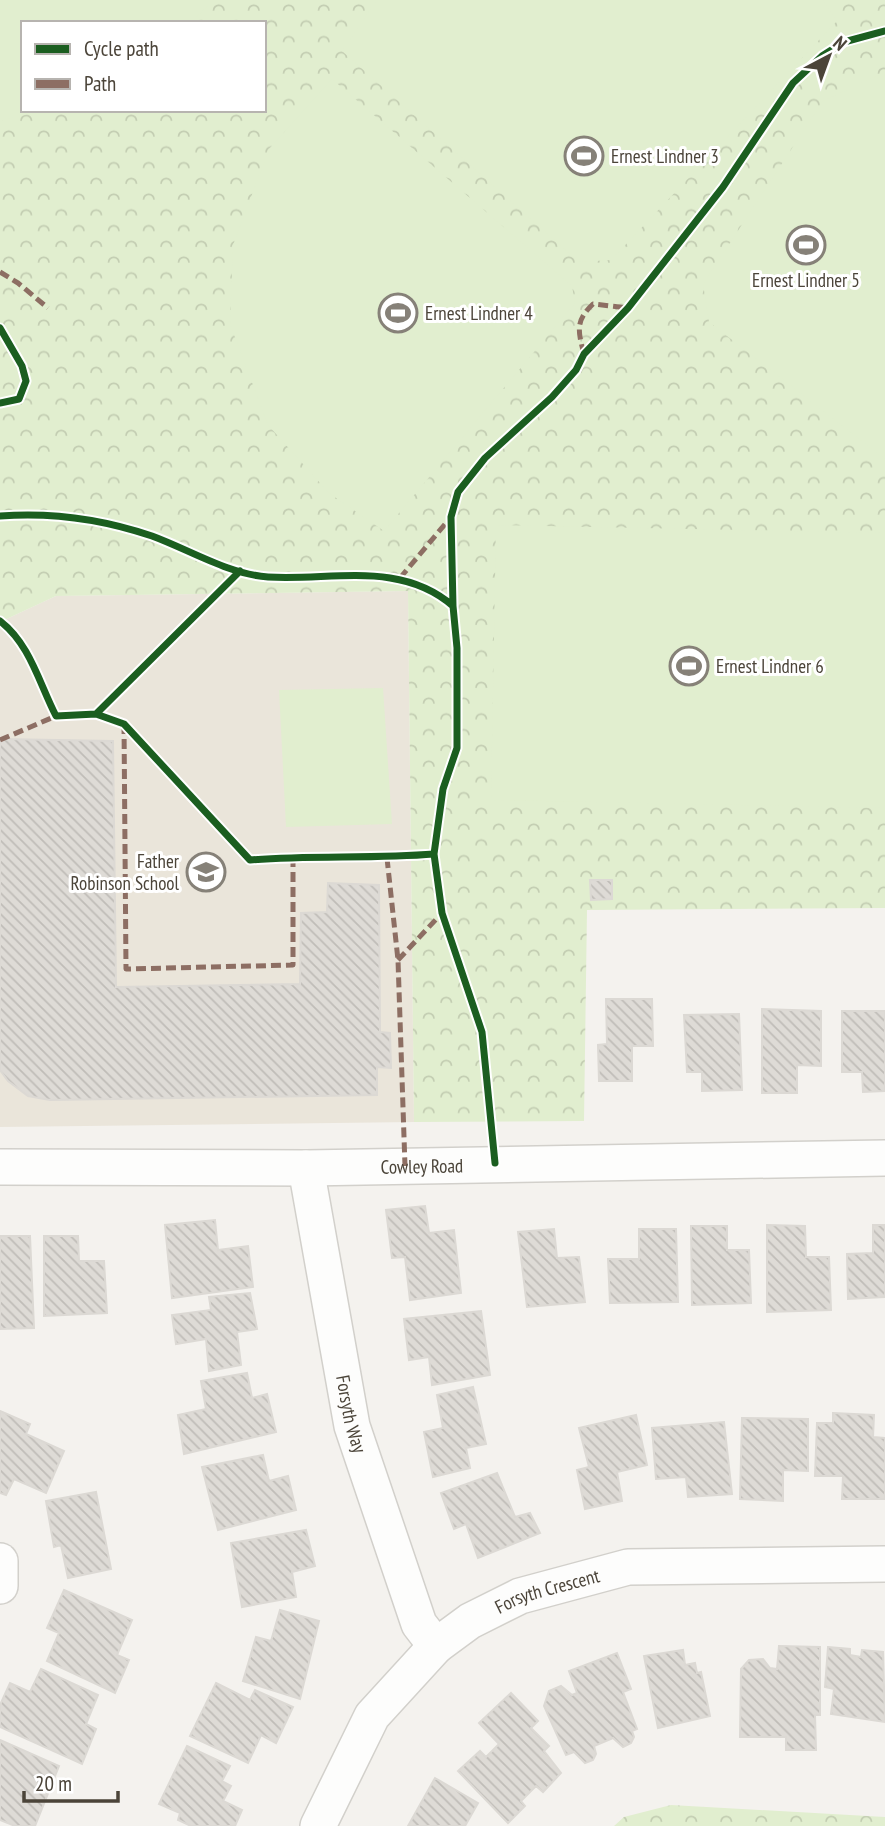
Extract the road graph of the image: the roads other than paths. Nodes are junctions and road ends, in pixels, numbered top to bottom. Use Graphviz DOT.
graph roads {
  1 [pos="885,1158"];
  2 [pos="0,1167"];
  3 [pos="306,1168"];
  4 [pos="0,1561"];
  5 [pos="885,1564"];
  6 [pos="0,1586"];
  7 [pos="436,1646"];
  8 [pos="318,1826"];
  1 -- 3 [label="street, Cowley Road"];
  2 -- 3 [label="street, Cowley Road"];
  3 -- 7 [label="street, Forsyth Way"];
  4 -- 6 [label="street"];
  5 -- 7 [label="street, Forsyth Crescent"];
  7 -- 8 [label="street, Forsyth Crescent"];
}
